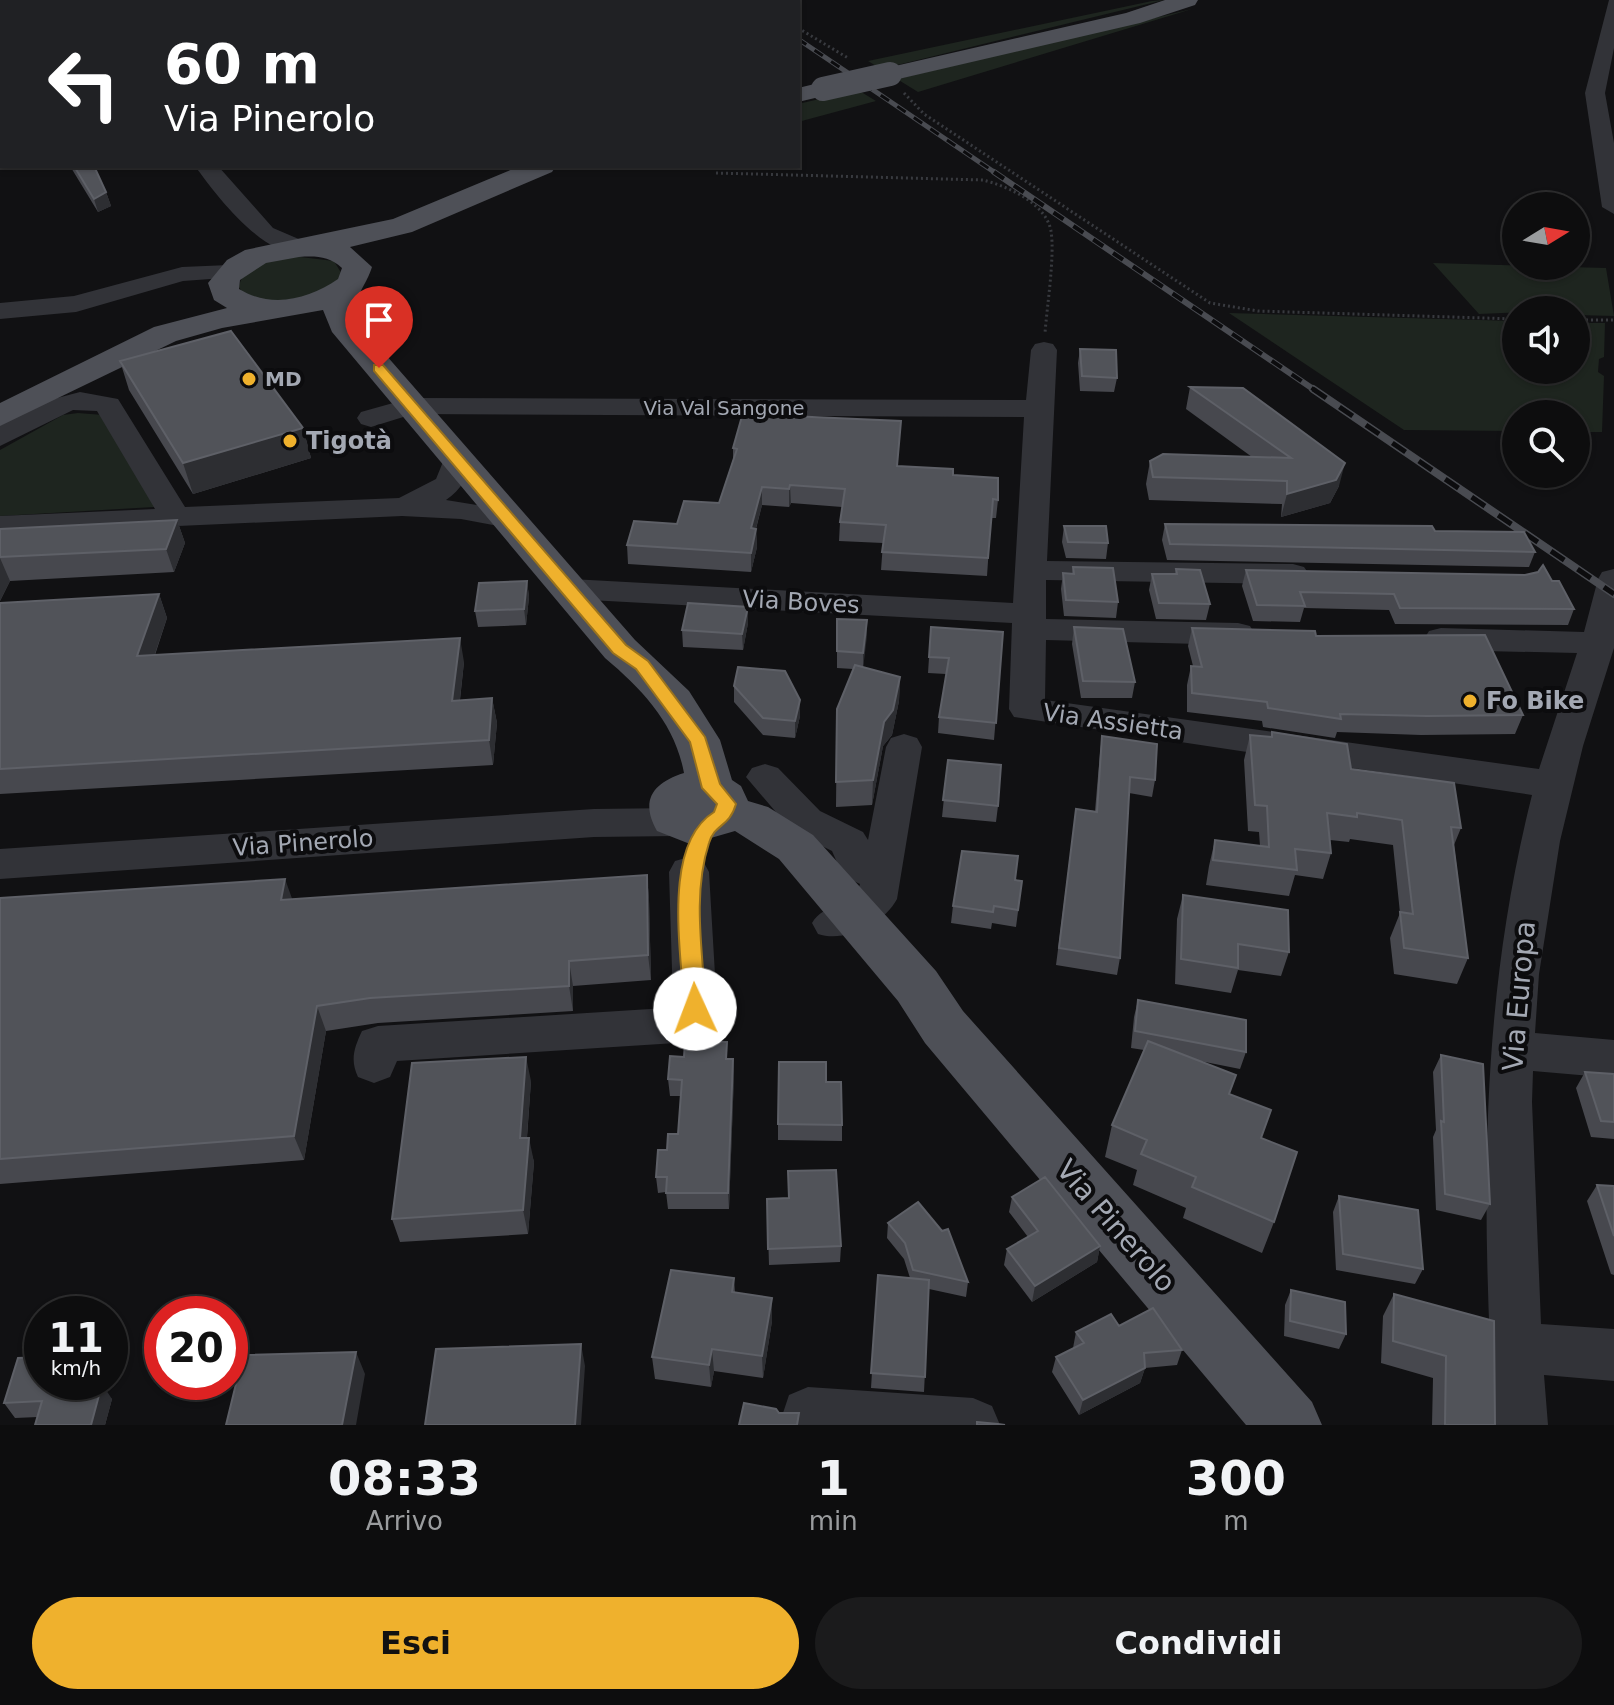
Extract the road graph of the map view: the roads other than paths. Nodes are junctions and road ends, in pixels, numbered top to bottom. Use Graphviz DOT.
graph roads {
  1 [pos="1187,0"];
  2 [pos="1614,4"];
  3 [pos="800,95"];
  4 [pos="208,168"];
  5 [pos="538,168"];
  6 [pos="1613,200"];
  7 [pos="252,220"];
  8 [pos="402,226"];
  9 [pos="304,248"];
  10 [pos="233,271"];
  11 [pos="348,294"];
  12 [pos="279,308"];
  13 [pos="0,311"];
  14 [pos="165,334"];
  15 [pos="1044,350"];
  16 [pos="129,382"];
  17 [pos="98,400"];
  18 [pos="411,406"];
  19 [pos="1038,409"];
  20 [pos="0,416"];
  21 [pos="371,418"];
  22 [pos="0,437"];
  23 [pos="457,458"];
  24 [pos="402,507"];
  25 [pos="176,518"];
  26 [pos="509,519"];
  27 [pos="0,525"];
  28 [pos="1031,570"];
  29 [pos="1330,574"];
  30 [pos="1614,579"];
  31 [pos="571,589"];
  32 [pos="1030,622"];
  33 [pos="1267,635"];
  34 [pos="1410,638"];
  35 [pos="1600,643"];
  36 [pos="904,747"];
  37 [pos="1555,785"];
  38 [pos="699,810"];
  39 [pos="0,864"];
  40 [pos="884,872"];
  41 [pos="844,918"];
  42 [pos="1511,1050"];
  43 [pos="1614,1059"];
  44 [pos="374,1064"];
  45 [pos="1517,1348"];
  46 [pos="1614,1355"];
  47 [pos="806,1425"];
  48 [pos="973,1425"];
  49 [pos="1289,1425"];
  50 [pos="1521,1425"];
  1 -- 3 [label="main road, bridge"];
  2 -- 6 [label="street"];
  4 -- 7 [label="street"];
  5 -- 8 [label="main road"];
  7 -- 9 [label="street"];
  7 -- 10 [label="street"];
  8 -- 9 [label="main road"];
  8 -- 11 [label="main road"];
  9 -- 10 [label="main road"];
  9 -- 11 [label="main road"];
  10 -- 12 [label="main road"];
  10 -- 13 [label="street"];
  10 -- 14 [label="main road"];
  11 -- 12 [label="main road"];
  11 -- 18 [label="main road"];
  12 -- 14 [label="main road"];
  14 -- 20 [label="main road"];
  15 -- 19 [label="street, Via Assietta"];
  16 -- 17 [label="street"];
  17 -- 22 [label="street"];
  17 -- 25 [label="street"];
  18 -- 19 [label="street, Via Val Sangone"];
  18 -- 21 [label="street, Via Val Sangone"];
  18 -- 23 [label="main road"];
  19 -- 28 [label="street, Via Assietta"];
  23 -- 24 [label="street"];
  23 -- 26 [label="main road"];
  24 -- 25 [label="street"];
  24 -- 26 [label="street"];
  25 -- 27 [label="street"];
  26 -- 31 [label="main road"];
  28 -- 29 [label="street"];
  28 -- 32 [label="street, Via Assietta"];
  30 -- 35 [label="street, Via Europa"];
  31 -- 32 [label="street, Via Boves"];
  31 -- 38 [label="main road"];
  32 -- 33 [label="street, Via Boves"];
  32 -- 37 [label="street, Via Assietta"];
  34 -- 35 [label="street"];
  35 -- 37 [label="street, Via Europa"];
  36 -- 40 [label="street"];
  37 -- 42 [label="street, Via Europa"];
  38 -- 39 [label="street, Via Pinerolo"];
  38 -- 40 [label="street"];
  38 -- 41 [label="main road, Via Pinerolo"];
  38 -- 44 [label="street"];
  40 -- 41 [label="street"];
  41 -- 49 [label="main road, Via Pinerolo"];
  42 -- 43 [label="street"];
  42 -- 45 [label="street, Via Europa"];
  45 -- 46 [label="street"];
  45 -- 50 [label="street, Via Europa"];
  47 -- 48 [label="street"];
}
